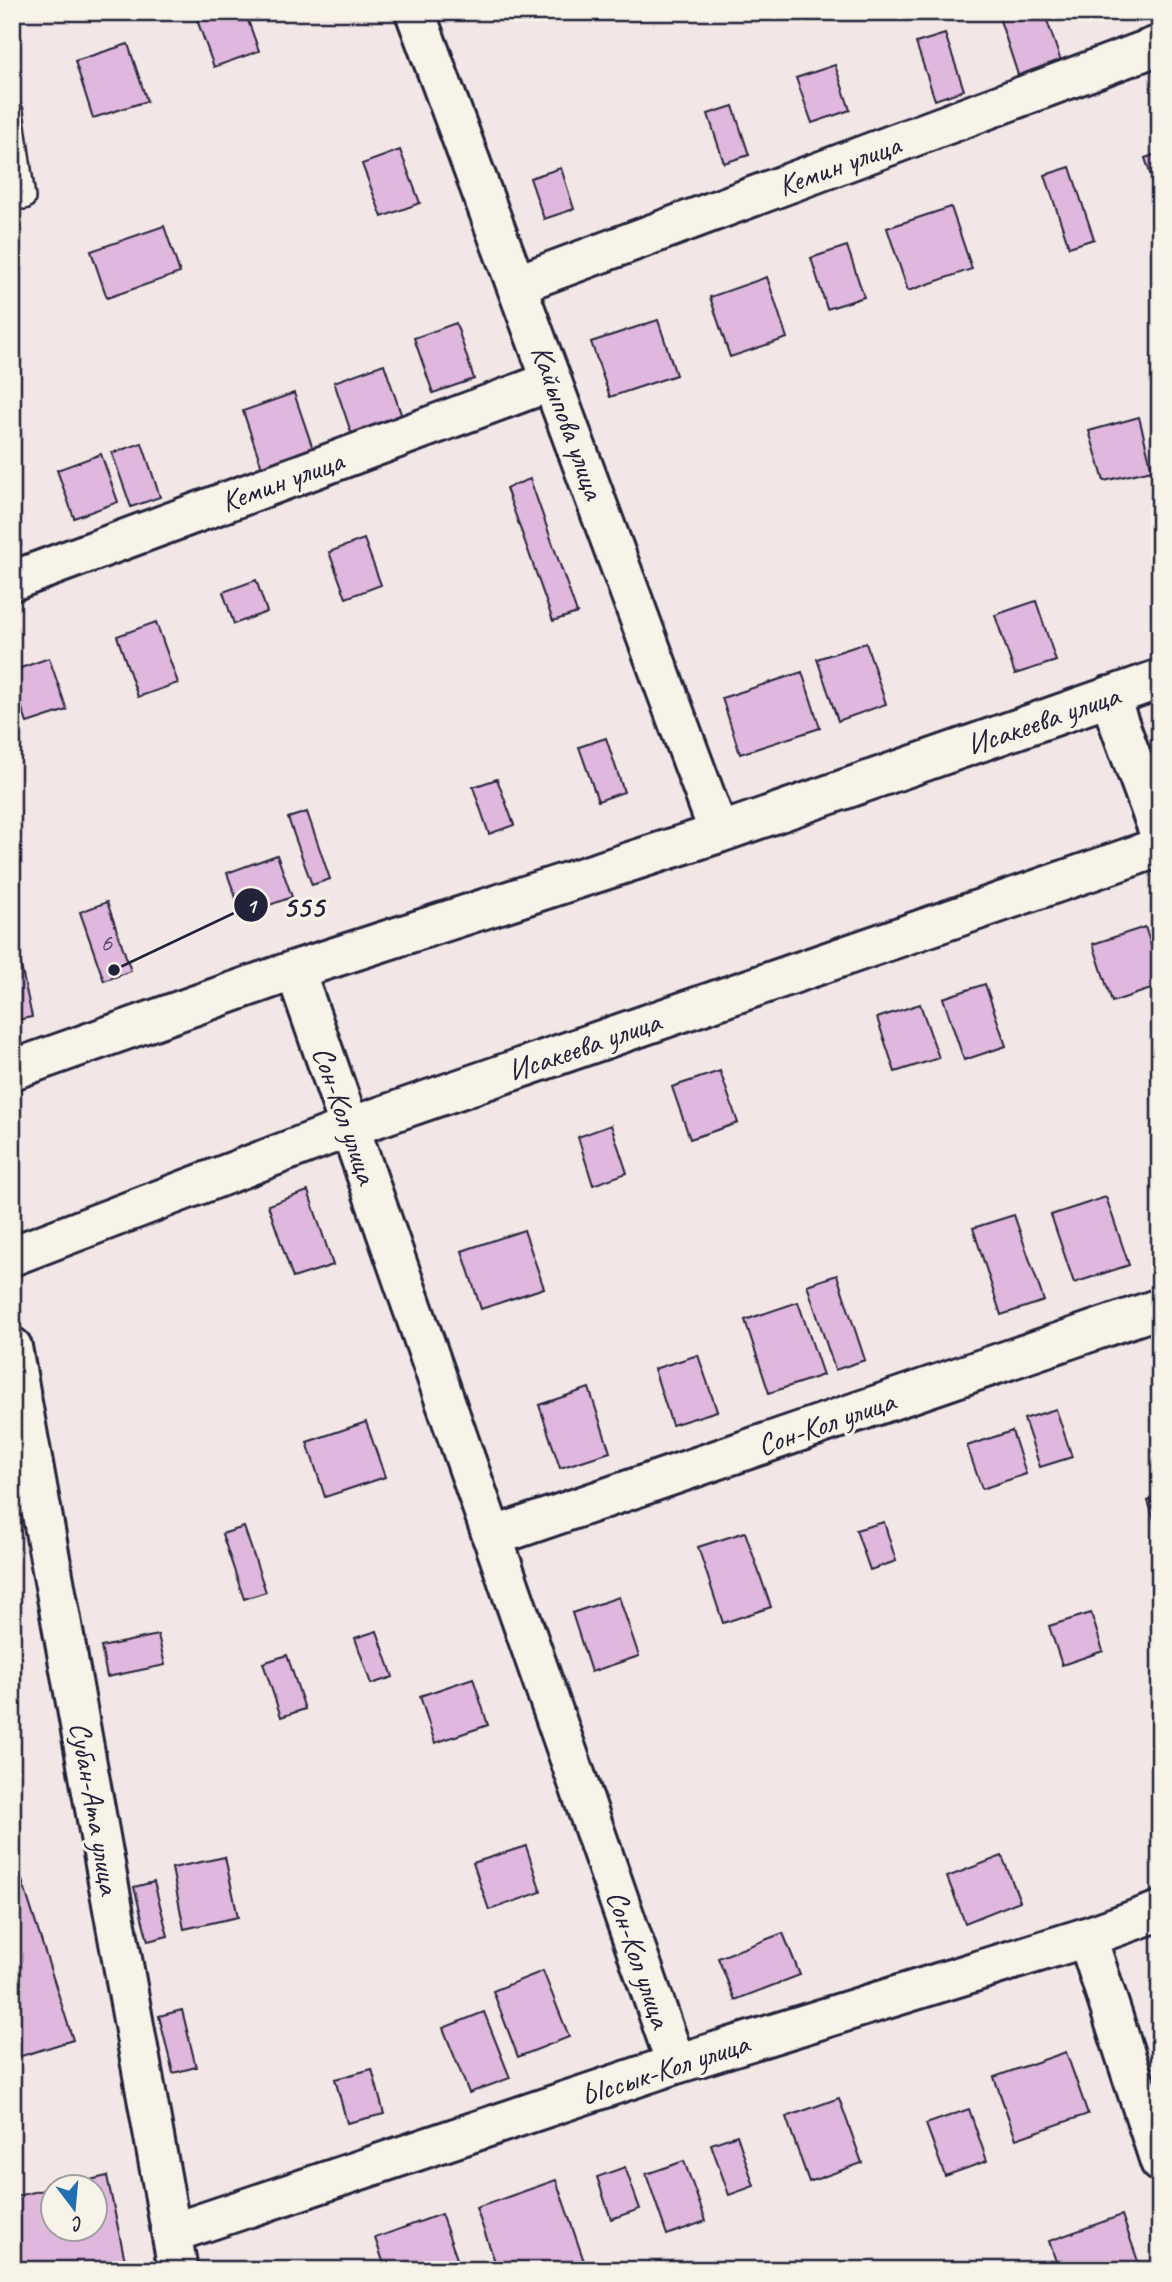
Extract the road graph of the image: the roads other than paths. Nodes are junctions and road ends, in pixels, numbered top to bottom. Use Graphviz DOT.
graph roads {
  1 [pos="415,12"];
  2 [pos="1160,45"];
  3 [pos="12,112"];
  4 [pos="24,198"];
  5 [pos="518,284"];
  6 [pos="552,381"];
  7 [pos="12,581"];
  8 [pos="1160,679"];
  9 [pos="1109,696"];
  10 [pos="719,833"];
  11 [pos="1160,835"];
  12 [pos="1160,847"];
  13 [pos="295,970"];
  14 [pos="12,1070"];
  15 [pos="350,1127"];
  16 [pos="12,1256"];
  17 [pos="1160,1308"];
  18 [pos="12,1347"];
  19 [pos="492,1537"];
  20 [pos="1160,1911"];
  21 [pos="1087,1937"];
  22 [pos="676,2064"];
  23 [pos="1160,2162"];
  24 [pos="172,2233"];
  25 [pos="178,2270"];
  1 -- 5 [label="street, Кайыпова улица"];
  2 -- 5 [label="street, Кемин улица"];
  3 -- 4 [label="lane"];
  5 -- 6 [label="street, Кайыпова улица"];
  6 -- 7 [label="street, Кемин улица"];
  6 -- 10 [label="street, Кайыпова улица"];
  8 -- 9 [label="street, Исакеева улица"];
  9 -- 10 [label="street, Исакеева улица"];
  9 -- 11 [label="street"];
  10 -- 13 [label="street, Исакеева улица"];
  12 -- 15 [label="street, Исакеева улица"];
  13 -- 14 [label="street, Исакеева улица"];
  13 -- 15 [label="street, Сон-Кол улица"];
  15 -- 16 [label="street, Исакеева улица"];
  15 -- 19 [label="street, Сон-Кол улица"];
  17 -- 19 [label="street, Сон-Кол улица"];
  18 -- 24 [label="street, Субан-Ата улица"];
  19 -- 22 [label="street, Сон-Кол улица"];
  20 -- 21 [label="street, Ыссык-Кол улица"];
  21 -- 22 [label="street, Ыссык-Кол улица"];
  21 -- 23 [label="street"];
  22 -- 24 [label="street, Ыссык-Кол улица"];
  24 -- 25 [label="street, Субан-Ата улица"];
}
